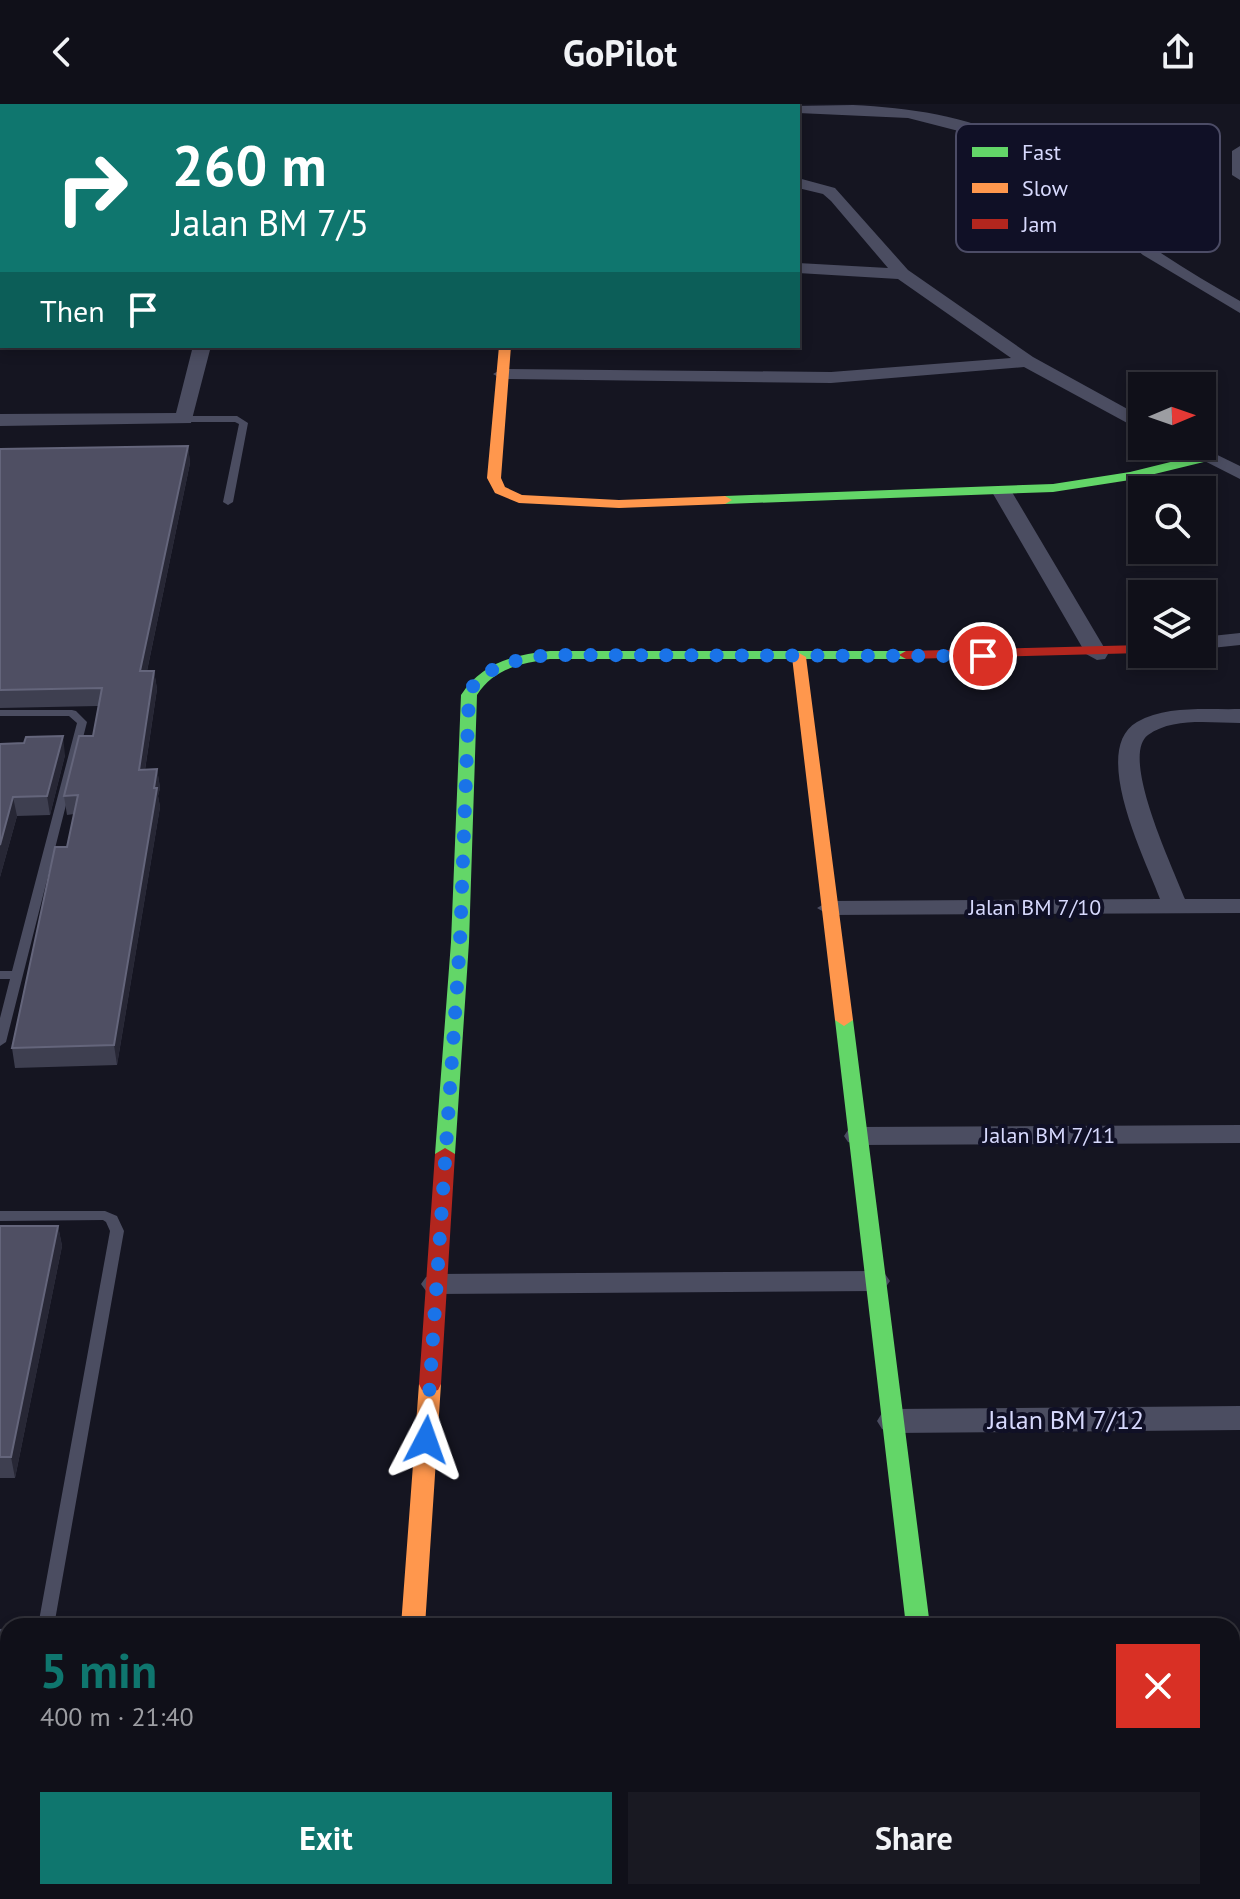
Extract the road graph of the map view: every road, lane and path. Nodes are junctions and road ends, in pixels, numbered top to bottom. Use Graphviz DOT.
graph roads {
  1 [pos="800,109"];
  2 [pos="956,125"];
  3 [pos="1240,151"];
  4 [pos="1240,175"];
  5 [pos="800,184"];
  6 [pos="1154,252"];
  7 [pos="800,268"];
  8 [pos="902,274"];
  9 [pos="1240,308"];
  10 [pos="202,348"];
  11 [pos="505,348"];
  12 [pos="1027,361"];
  13 [pos="502,374"];
  14 [pos="1128,417"];
  15 [pos="184,419"];
  16 [pos="0,420"];
  17 [pos="1194,460"];
  18 [pos="1213,460"];
  19 [pos="1240,473"];
  20 [pos="1002,492"];
  21 [pos="228,502"];
  22 [pos="1240,639"];
  23 [pos="1216,642"];
  24 [pos="1128,651"];
  25 [pos="1097,654"];
  26 [pos="799,657"];
  27 [pos="0,713"];
  28 [pos="1240,716"];
  29 [pos="1175,906"];
  30 [pos="1240,906"];
  31 [pos="829,908"];
  32 [pos="0,975"];
  33 [pos="16,975"];
  34 [pos="0,1042"];
  35 [pos="1240,1134"];
  36 [pos="858,1136"];
  37 [pos="0,1216"];
  38 [pos="875,1281"];
  39 [pos="436,1284"];
  40 [pos="1240,1418"];
  41 [pos="893,1421"];
  42 [pos="47,1618"];
  43 [pos="414,1618"];
  44 [pos="917,1618"];
  1 -- 2 [label="street"];
  3 -- 4 [label="street"];
  5 -- 8 [label="street"];
  6 -- 9 [label="street"];
  7 -- 8 [label="street"];
  8 -- 12 [label="street"];
  10 -- 15 [label="street"];
  11 -- 13 [label="street"];
  12 -- 13 [label="street"];
  12 -- 14 [label="street"];
  13 -- 20 [label="street"];
  15 -- 16 [label="street"];
  15 -- 21 [label="lane"];
  17 -- 20 [label="street"];
  18 -- 19 [label="street"];
  20 -- 25 [label="street"];
  22 -- 23 [label="street"];
  24 -- 25 [label="street"];
  25 -- 26 [label="street"];
  26 -- 31 [label="street"];
  26 -- 39 [label="street"];
  27 -- 33 [label="lane"];
  28 -- 29 [label="street"];
  29 -- 30 [label="street, Jalan BM 7/10"];
  29 -- 31 [label="street, Jalan BM 7/10"];
  31 -- 36 [label="street"];
  32 -- 33 [label="lane"];
  33 -- 34 [label="lane"];
  35 -- 36 [label="street, Jalan BM 7/11"];
  36 -- 38 [label="street"];
  37 -- 42 [label="lane"];
  38 -- 39 [label="street"];
  38 -- 41 [label="street"];
  39 -- 43 [label="street"];
  40 -- 41 [label="street, Jalan BM 7/12"];
  41 -- 44 [label="street"];
}
